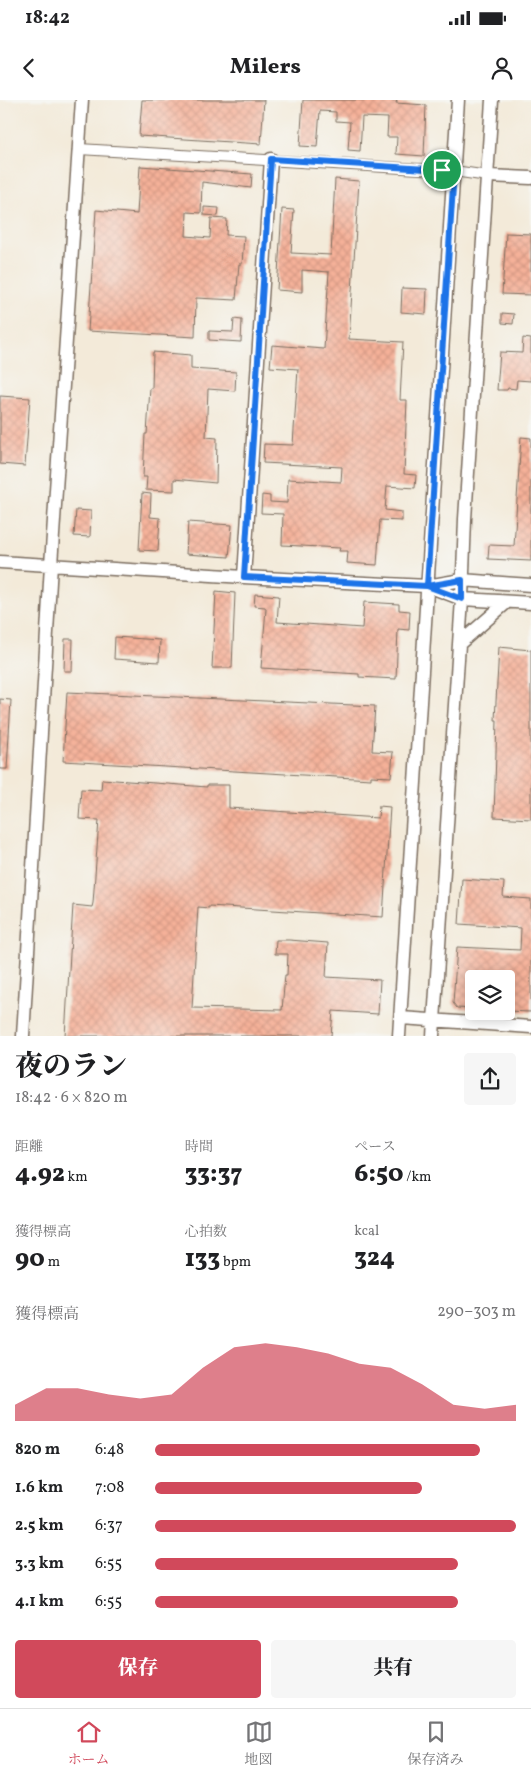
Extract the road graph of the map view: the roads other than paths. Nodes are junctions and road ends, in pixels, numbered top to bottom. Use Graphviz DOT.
graph roads {
  1 [pos="82,100"];
  2 [pos="458,100"];
  3 [pos="492,100"];
  4 [pos="79,149"];
  5 [pos="271,159"];
  6 [pos="454,171"];
  7 [pos="488,176"];
  8 [pos="531,178"];
  9 [pos="0,562"];
  10 [pos="51,565"];
  11 [pos="244,577"];
  12 [pos="462,580"];
  13 [pos="531,585"];
  14 [pos="427,586"];
  15 [pos="462,599"];
  16 [pos="507,602"];
  17 [pos="531,603"];
  18 [pos="459,644"];
  19 [pos="401,1018"];
  20 [pos="434,1020"];
  21 [pos="531,1027"];
  22 [pos="23,1036"];
  23 [pos="400,1036"];
  24 [pos="433,1036"];
  1 -- 4 [label="street"];
  2 -- 6 [label="street"];
  3 -- 7 [label="street"];
  4 -- 5 [label="street"];
  4 -- 10 [label="street"];
  5 -- 6 [label="street"];
  5 -- 11 [label="street"];
  6 -- 7 [label="street"];
  6 -- 14 [label="street"];
  7 -- 8 [label="street"];
  7 -- 12 [label="street"];
  9 -- 10 [label="street"];
  10 -- 11 [label="street"];
  10 -- 22 [label="street"];
  11 -- 14 [label="street"];
  12 -- 13 [label="street"];
  12 -- 14 [label="street"];
  12 -- 15 [label="street"];
  14 -- 15 [label="street"];
  14 -- 19 [label="street"];
  15 -- 16 [label="street"];
  15 -- 18 [label="street"];
  16 -- 17 [label="street"];
  16 -- 18 [label="street"];
  18 -- 20 [label="street"];
  19 -- 20 [label="street"];
  19 -- 23 [label="street"];
  20 -- 21 [label="street"];
  20 -- 24 [label="street"];
}
